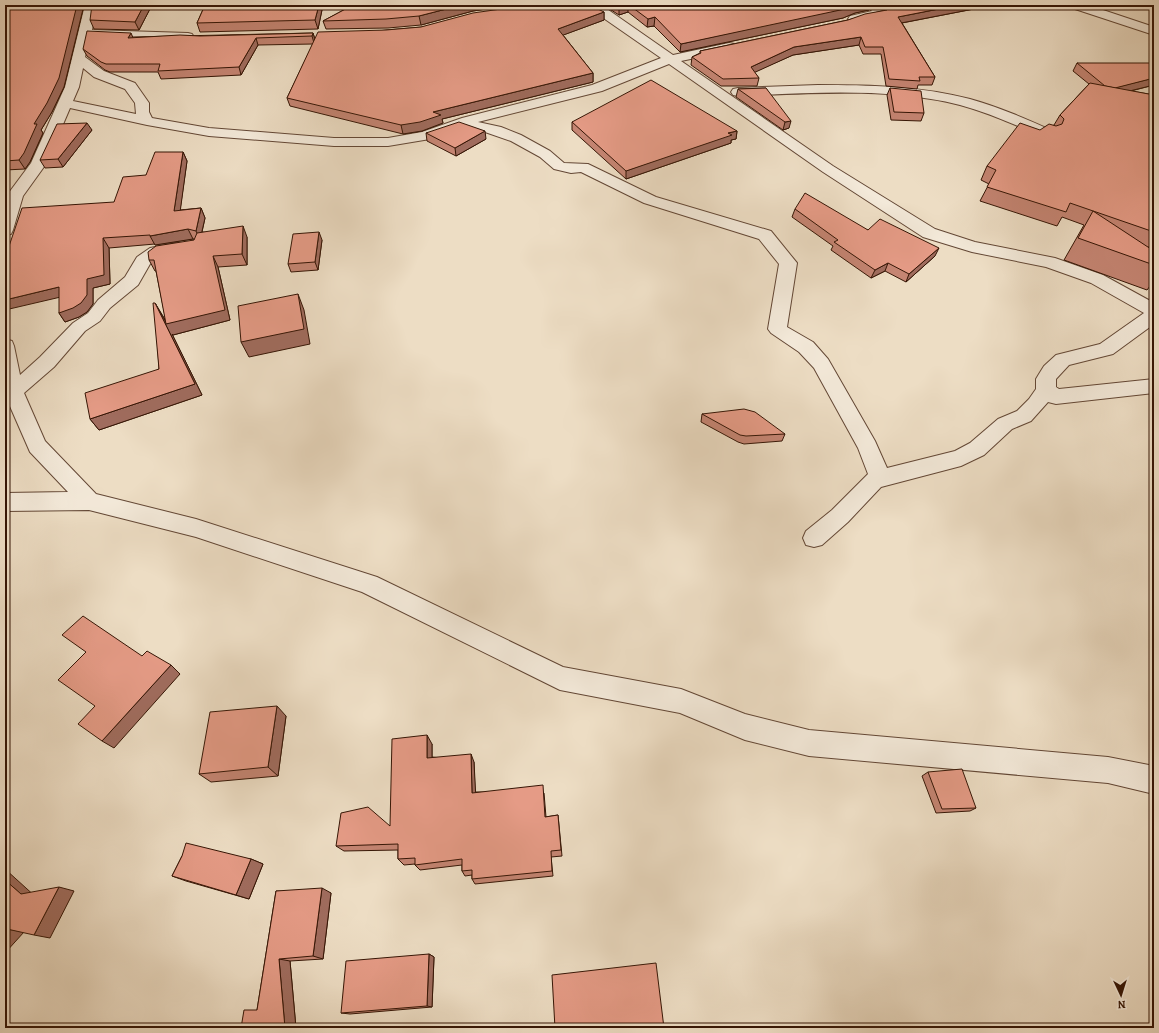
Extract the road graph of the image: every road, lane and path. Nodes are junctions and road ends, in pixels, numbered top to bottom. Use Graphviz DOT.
graph roads {
  1 [pos="91,5"];
  2 [pos="587,5"];
  3 [pos="873,5"];
  4 [pos="1076,5"];
  5 [pos="846,22"];
  6 [pos="1154,31"];
  7 [pos="85,33"];
  8 [pos="202,38"];
  9 [pos="739,45"];
  10 [pos="79,58"];
  11 [pos="671,59"];
  12 [pos="718,92"];
  13 [pos="65,103"];
  14 [pos="147,121"];
  15 [pos="455,126"];
  16 [pos="1048,134"];
  17 [pos="15,196"];
  18 [pos="5,209"];
  19 [pos="5,230"];
  20 [pos="192,245"];
  21 [pos="1154,311"];
  22 [pos="1154,315"];
  23 [pos="5,346"];
  24 [pos="1154,386"];
  25 [pos="1046,390"];
  26 [pos="9,395"];
  27 [pos="881,479"];
  28 [pos="89,501"];
  29 [pos="5,502"];
  30 [pos="814,538"];
  31 [pos="1154,780"];
  1 -- 7 [label="street"];
  2 -- 11 [label="street"];
  3 -- 5 [label="street"];
  4 -- 6 [label="street"];
  7 -- 8 [label="street"];
  7 -- 10 [label="street"];
  9 -- 11 [label="street"];
  10 -- 13 [label="street"];
  10 -- 14 [label="street"];
  11 -- 12 [label="street"];
  11 -- 15 [label="street"];
  12 -- 16 [label="street"];
  12 -- 21 [label="street"];
  13 -- 14 [label="street"];
  13 -- 17 [label="street"];
  14 -- 15 [label="street"];
  15 -- 27 [label="street"];
  17 -- 18 [label="street"];
  17 -- 19 [label="street"];
  20 -- 26 [label="street"];
  22 -- 25 [label="street"];
  23 -- 26 [label="street"];
  24 -- 25 [label="street"];
  25 -- 27 [label="street"];
  26 -- 28 [label="street"];
  27 -- 30 [label="street"];
  28 -- 29 [label="street"];
  28 -- 31 [label="street"];
}
